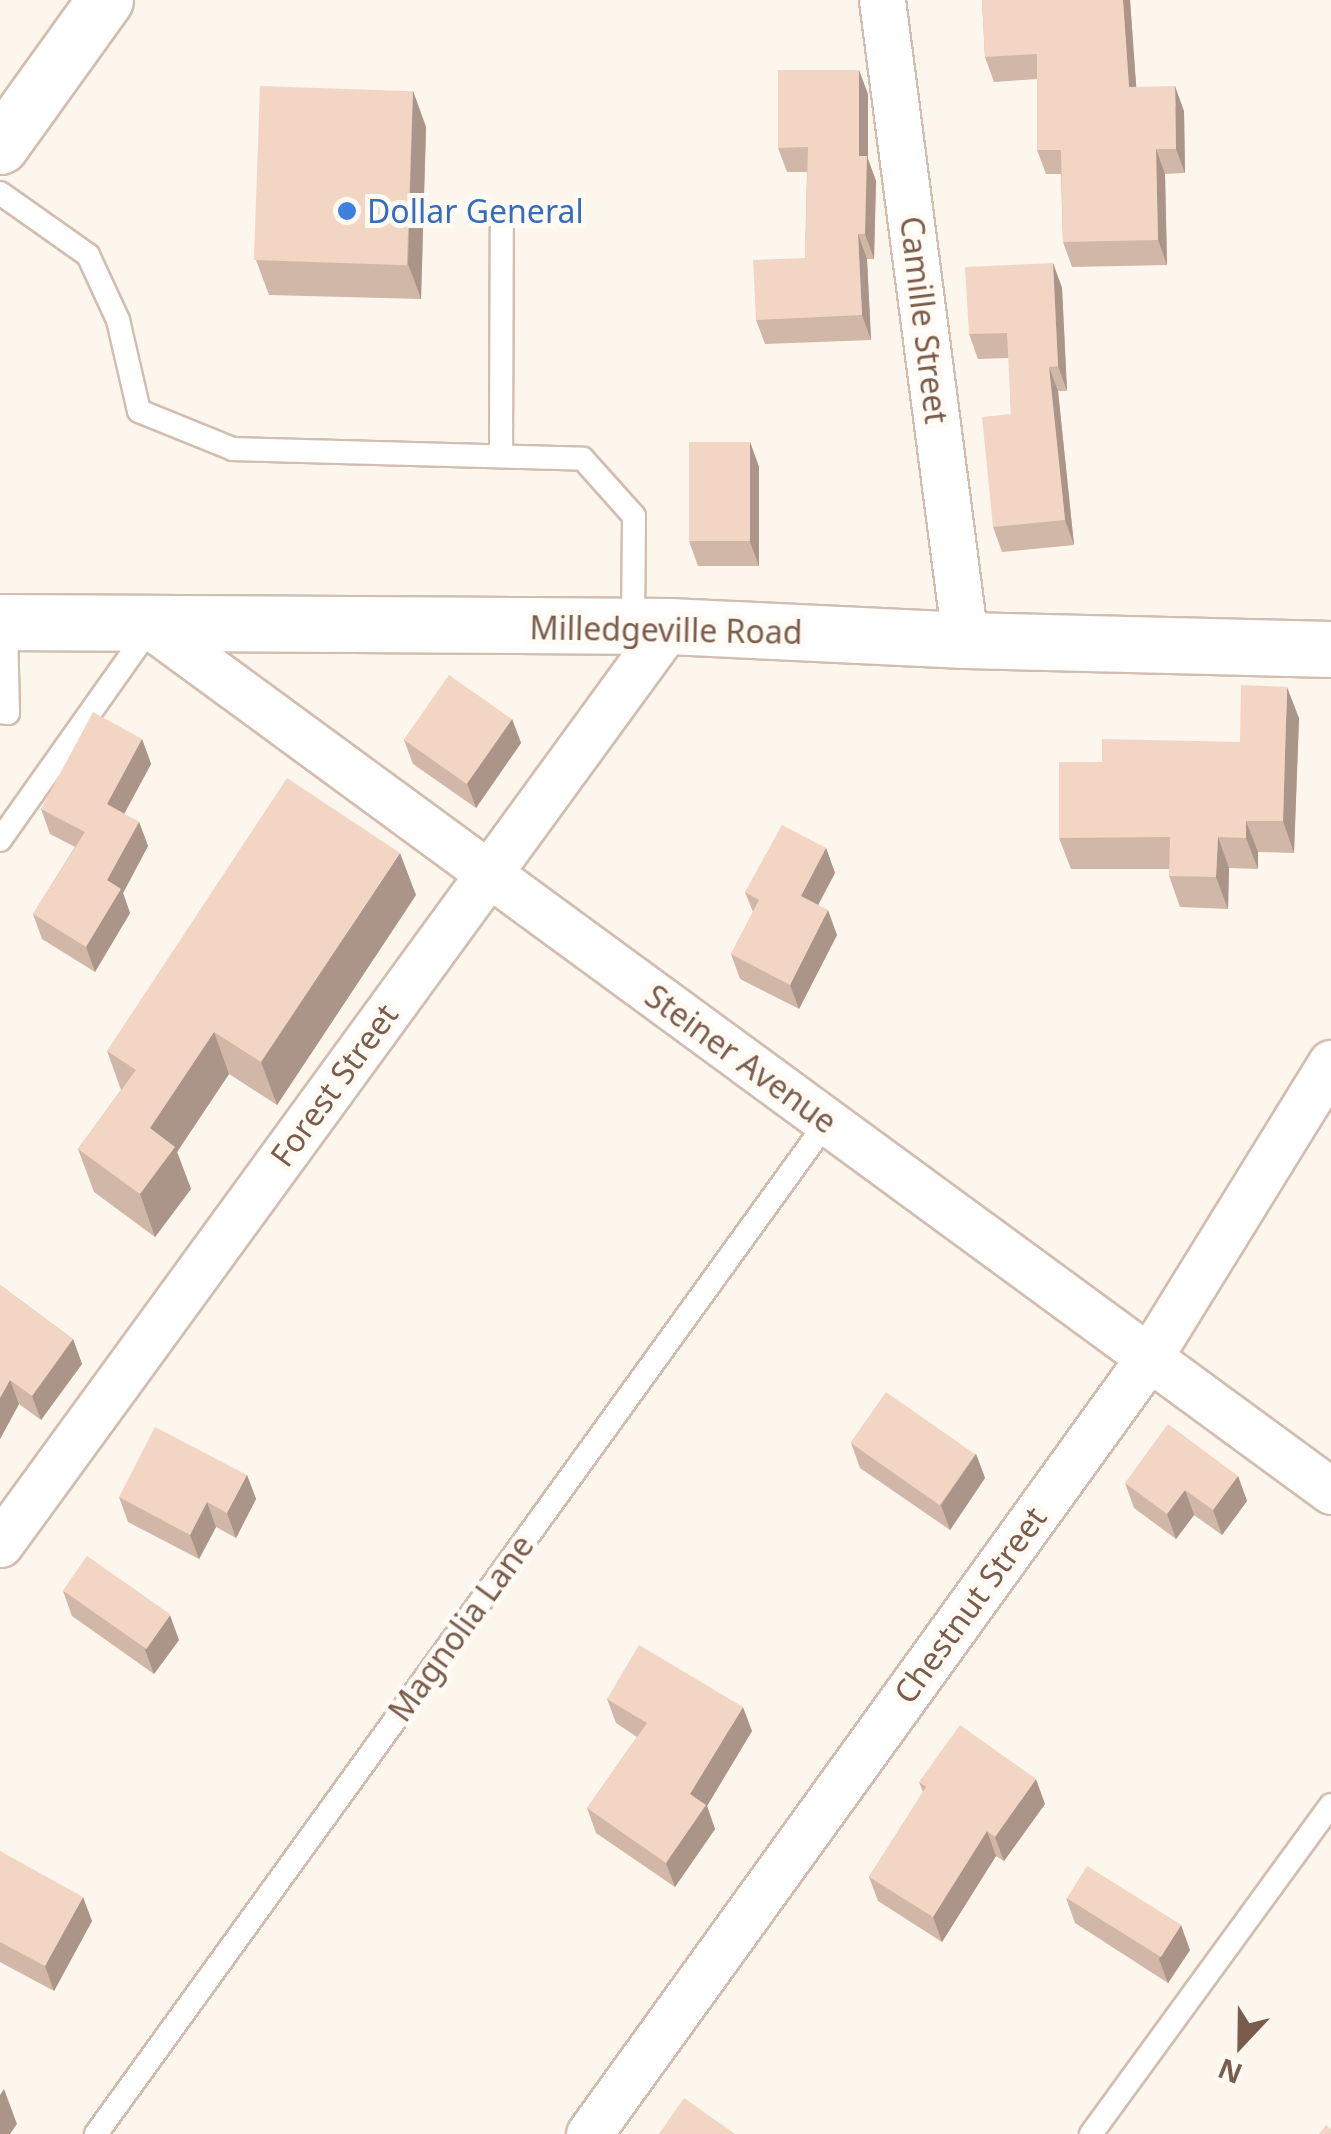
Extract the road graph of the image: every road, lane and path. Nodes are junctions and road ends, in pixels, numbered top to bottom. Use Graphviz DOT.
graph roads {
  1 [pos="105,0"];
  2 [pos="882,0"];
  3 [pos="0,146"];
  4 [pos="0,193"];
  5 [pos="502,225"];
  6 [pos="502,456"];
  7 [pos="3,622"];
  8 [pos="151,626"];
  9 [pos="651,626"];
  10 [pos="965,640"];
  11 [pos="1331,649"];
  12 [pos="0,712"];
  13 [pos="0,840"];
  14 [pos="488,872"];
  15 [pos="1331,1063"];
  16 [pos="827,1122"];
  17 [pos="1148,1358"];
  18 [pos="1331,1491"];
  19 [pos="0,1544"];
  20 [pos="1331,1805"];
  21 [pos="96,2134"];
  22 [pos="588,2134"];
  23 [pos="1091,2134"];
  1 -- 3 [label="main road"];
  2 -- 10 [label="street, Camille Street"];
  4 -- 6 [label="lane"];
  5 -- 6 [label="lane"];
  6 -- 9 [label="lane"];
  7 -- 8 [label="main road, Milledgeville Road"];
  7 -- 12 [label="lane"];
  8 -- 9 [label="main road, Milledgeville Road"];
  8 -- 13 [label="lane"];
  8 -- 14 [label="street, Steiner Avenue"];
  9 -- 10 [label="main road, Milledgeville Road"];
  9 -- 14 [label="street, Forest Street"];
  10 -- 11 [label="main road, Milledgeville Road"];
  14 -- 16 [label="street, Steiner Avenue"];
  14 -- 19 [label="street, Forest Street"];
  15 -- 17 [label="street, Chestnut Street"];
  16 -- 17 [label="street, Steiner Avenue"];
  16 -- 21 [label="lane, Magnolia Lane"];
  17 -- 18 [label="street, Steiner Avenue"];
  17 -- 22 [label="street, Chestnut Street"];
  20 -- 23 [label="lane"];
}
